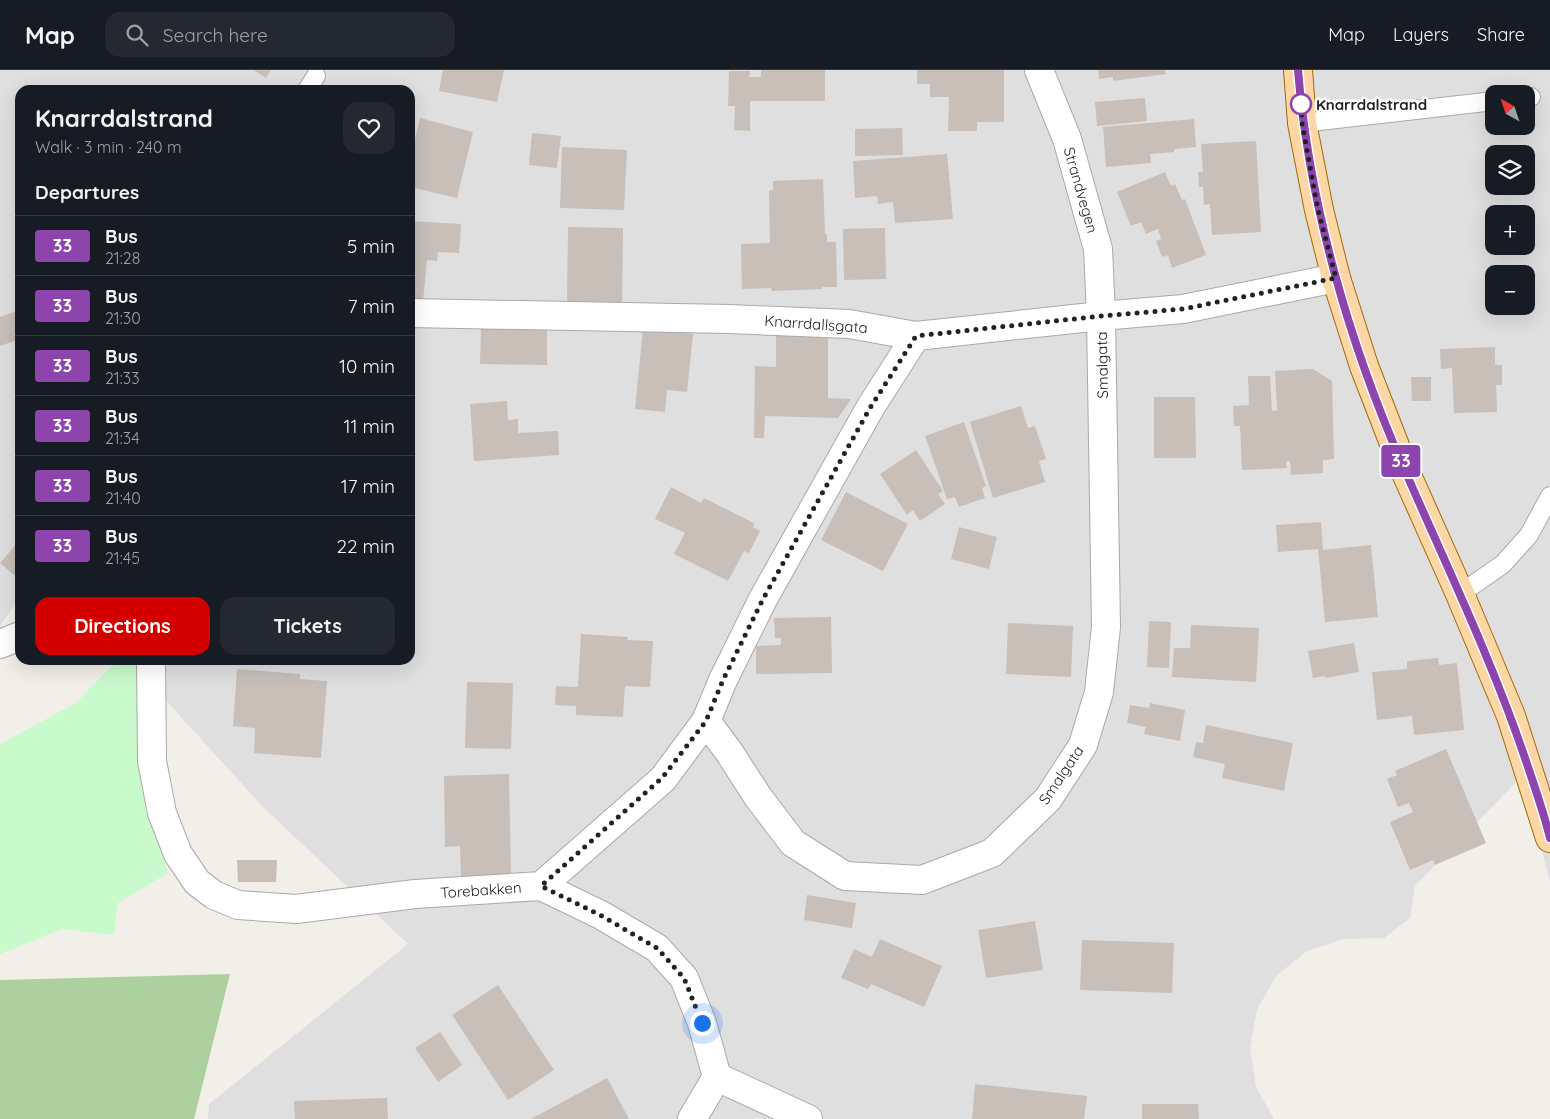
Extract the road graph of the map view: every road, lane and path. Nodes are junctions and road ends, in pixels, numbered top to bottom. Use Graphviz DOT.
graph roads {
  1 [pos="1039,70"];
  2 [pos="1298,70"];
  3 [pos="1485,102"];
  4 [pos="1302,123"];
  5 [pos="1336,278"];
  6 [pos="415,313"];
  7 [pos="1101,316"];
  8 [pos="916,336"];
  9 [pos="1550,496"];
  10 [pos="1460,594"];
  11 [pos="15,638"];
  12 [pos="0,644"];
  13 [pos="151,665"];
  14 [pos="706,721"];
  15 [pos="1549,830"];
  16 [pos="541,886"];
  17 [pos="717,1078"];
  18 [pos="692,1119"];
  19 [pos="808,1119"];
  1 -- 7 [label="street, Strandvegen"];
  2 -- 4 [label="main road"];
  3 -- 4 [label="lane"];
  4 -- 5 [label="main road"];
  5 -- 7 [label="street, Knarrdallsgata"];
  5 -- 10 [label="main road"];
  6 -- 8 [label="street, Knarrdallsgata"];
  7 -- 8 [label="street, Knarrdallsgata"];
  7 -- 14 [label="street, Smalgata"];
  8 -- 14 [label="street, Torebakken"];
  9 -- 10 [label="lane"];
  10 -- 15 [label="main road"];
  11 -- 12 [label="street"];
  13 -- 16 [label="street, Torebakken"];
  14 -- 16 [label="street, Torebakken"];
  16 -- 17 [label="street"];
  17 -- 18 [label="street"];
  17 -- 19 [label="street"];
}
